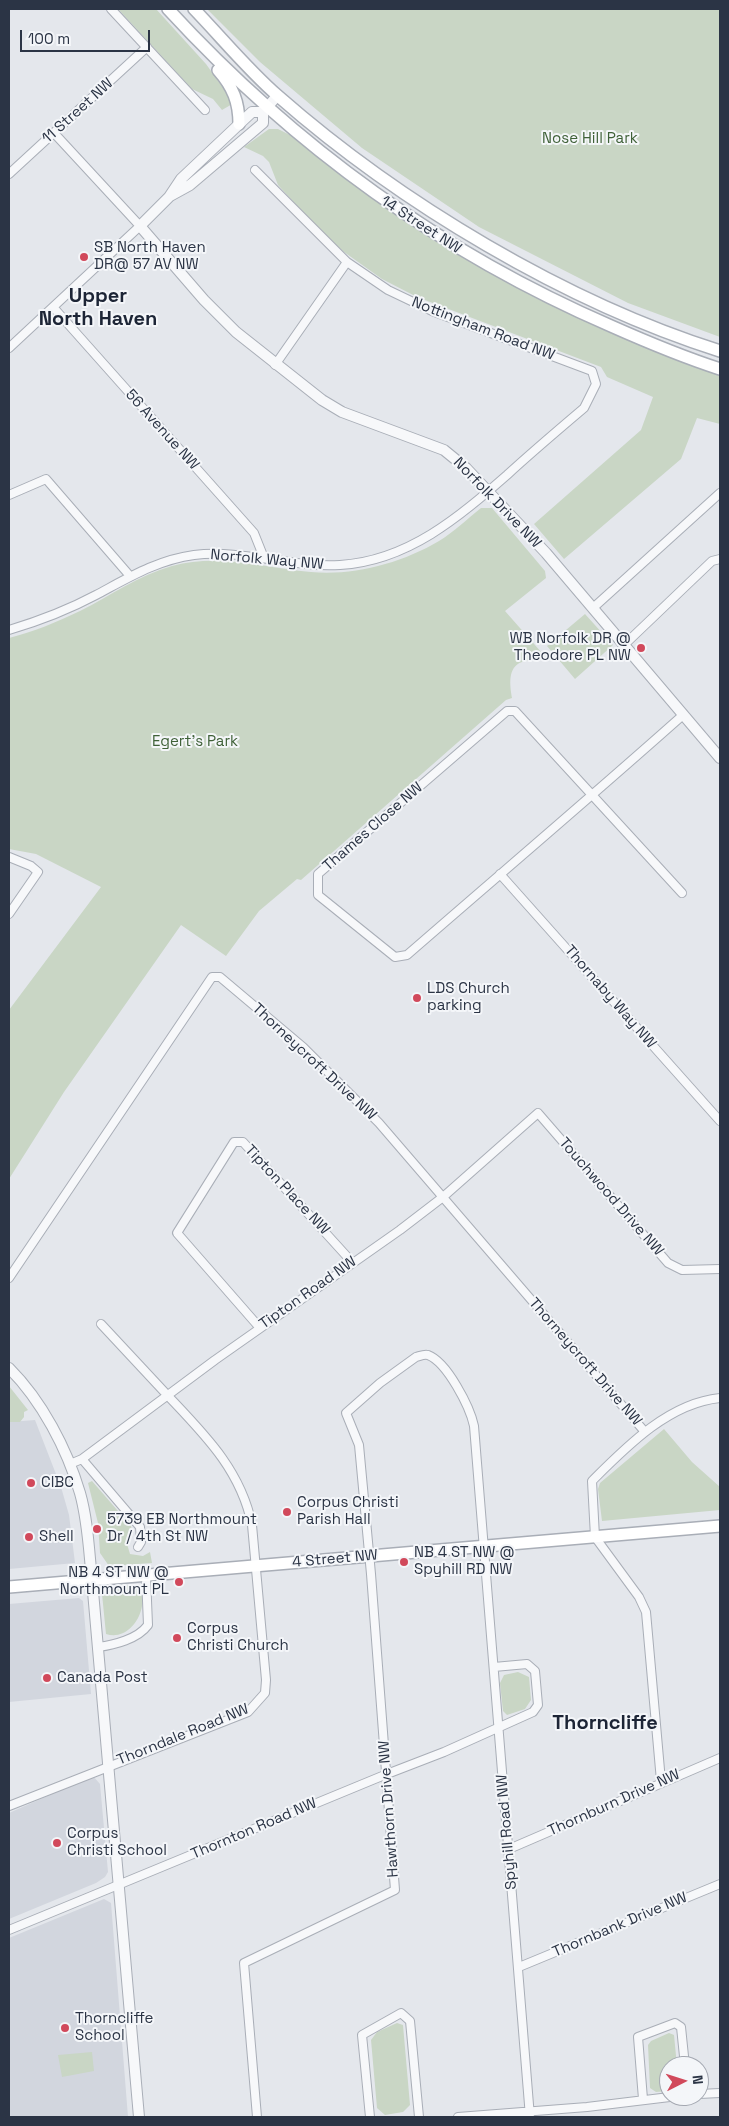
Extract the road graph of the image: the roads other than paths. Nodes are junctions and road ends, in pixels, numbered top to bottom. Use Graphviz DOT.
graph roads {
  1 [pos="111,9"];
  2 [pos="168,9"];
  3 [pos="194,9"];
  4 [pos="197,40"];
  5 [pos="147,47"];
  6 [pos="277,96"];
  7 [pos="264,109"];
  8 [pos="205,110"];
  9 [pos="239,124"];
  10 [pos="54,134"];
  11 [pos="255,170"];
  12 [pos="9,174"];
  13 [pos="169,197"];
  14 [pos="140,226"];
  15 [pos="347,262"];
  16 [pos="53,307"];
  17 [pos="9,348"];
  18 [pos="720,350"];
  19 [pos="275,364"];
  20 [pos="720,369"];
  21 [pos="489,490"];
  22 [pos="720,493"];
  23 [pos="9,495"];
  24 [pos="264,558"];
  25 [pos="720,559"];
  26 [pos="130,576"];
  27 [pos="593,608"];
  28 [pos="9,630"];
  29 [pos="624,646"];
  30 [pos="683,715"];
  31 [pos="720,758"];
  32 [pos="593,794"];
  33 [pos="9,857"];
  34 [pos="500,874"];
  35 [pos="682,893"];
  36 [pos="9,914"];
  37 [pos="538,1112"];
  38 [pos="720,1121"];
  39 [pos="444,1197"];
  40 [pos="352,1262"];
  41 [pos="720,1269"];
  42 [pos="9,1278"];
  43 [pos="101,1324"];
  44 [pos="260,1328"];
  45 [pos="9,1368"];
  46 [pos="168,1396"];
  47 [pos="720,1398"];
  48 [pos="645,1432"];
  49 [pos="82,1459"];
  50 [pos="70,1464"];
  51 [pos="720,1526"];
  52 [pos="595,1537"];
  53 [pos="138,1547"];
  54 [pos="482,1547"];
  55 [pos="369,1556"];
  56 [pos="256,1566"];
  57 [pos="146,1576"];
  58 [pos="92,1580"];
  59 [pos="9,1587"];
  60 [pos="98,1647"];
  61 [pos="494,1667"];
  62 [pos="498,1726"];
  63 [pos="720,1758"];
  64 [pos="108,1766"];
  65 [pos="387,1774"];
  66 [pos="661,1782"];
  67 [pos="9,1806"];
  68 [pos="509,1849"];
  69 [pos="720,1884"];
  70 [pos="119,1885"];
  71 [pos="9,1930"];
  72 [pos="519,1967"];
  73 [pos="684,2056"];
  74 [pos="659,2098"];
  75 [pos="643,2099"];
  76 [pos="530,2114"];
  77 [pos="139,2117"];
  78 [pos="257,2117"];
  79 [pos="370,2117"];
  80 [pos="419,2117"];
  81 [pos="458,2117"];
  1 -- 5 [label="street"];
  2 -- 4 [label="main road, 14 Street NW"];
  3 -- 6 [label="main road, 14 Street NW"];
  4 -- 7 [label="main road, 14 Street NW"];
  4 -- 9 [label="main road"];
  5 -- 8 [label="street"];
  5 -- 10 [label="street, 11 Street NW"];
  6 -- 7 [label="street"];
  6 -- 18 [label="main road, 14 Street NW"];
  7 -- 9 [label="street"];
  7 -- 13 [label="street"];
  7 -- 20 [label="main road, 14 Street NW"];
  9 -- 13 [label="street"];
  10 -- 12 [label="street, 11 Street NW"];
  10 -- 14 [label="street"];
  11 -- 15 [label="street, Nottingham Road NW"];
  13 -- 14 [label="street"];
  14 -- 16 [label="street"];
  14 -- 19 [label="street, Norfolk Drive NW"];
  15 -- 19 [label="street"];
  15 -- 21 [label="street, Nottingham Road NW"];
  16 -- 17 [label="street"];
  16 -- 24 [label="street, 56 Avenue NW"];
  19 -- 21 [label="street, Norfolk Drive NW"];
  21 -- 24 [label="street, Norfolk Way NW"];
  21 -- 27 [label="street, Norfolk Drive NW"];
  22 -- 27 [label="street"];
  23 -- 26 [label="street"];
  24 -- 26 [label="street, Norfolk Way NW"];
  25 -- 29 [label="street"];
  26 -- 28 [label="street, Norfolk Way NW"];
  27 -- 29 [label="street, Norfolk Drive NW"];
  29 -- 30 [label="street, Norfolk Drive NW"];
  30 -- 31 [label="street, Norfolk Drive NW"];
  30 -- 32 [label="street, Thames Close NW"];
  32 -- 34 [label="street, Thames Close NW"];
  32 -- 34 [label="street, Thames Close NW"];
  32 -- 35 [label="street"];
  33 -- 36 [label="street"];
  34 -- 38 [label="street, Thornaby Way NW"];
  37 -- 39 [label="street, Tipton Road NW"];
  37 -- 41 [label="street, Touchwood Drive NW"];
  39 -- 40 [label="street, Tipton Road NW"];
  39 -- 42 [label="street, Thorneycroft Drive NW"];
  39 -- 48 [label="street, Thorneycroft Drive NW"];
  40 -- 44 [label="street, Tipton Road NW"];
  40 -- 44 [label="street, Tipton Place NW"];
  43 -- 46 [label="street, Thorndale Road NW"];
  44 -- 46 [label="street, Tipton Road NW"];
  45 -- 50 [label="street"];
  46 -- 49 [label="street, Tipton Road NW"];
  46 -- 56 [label="street, Thorndale Road NW"];
  47 -- 48 [label="street"];
  48 -- 52 [label="street"];
  49 -- 50 [label="street, Tipton Road NW"];
  49 -- 53 [label="street"];
  50 -- 58 [label="street"];
  51 -- 52 [label="main road, 4 Street NW"];
  52 -- 54 [label="main road, 4 Street NW"];
  52 -- 66 [label="street"];
  54 -- 55 [label="main road, 4 Street NW"];
  54 -- 55 [label="street, Hawthorn Drive NW"];
  54 -- 61 [label="street, Spyhill Road NW"];
  55 -- 56 [label="main road, 4 Street NW"];
  55 -- 65 [label="street, Hawthorn Drive NW"];
  56 -- 57 [label="main road, 4 Street NW"];
  56 -- 64 [label="street, Thorndale Road NW"];
  57 -- 58 [label="main road, 4 Street NW"];
  57 -- 60 [label="street"];
  58 -- 59 [label="main road, 4 Street NW"];
  58 -- 60 [label="street"];
  60 -- 64 [label="street"];
  61 -- 62 [label="street, Spyhill Road NW"];
  61 -- 62 [label="street, Thornton Road NW"];
  62 -- 65 [label="street, Thornton Road NW"];
  62 -- 68 [label="street, Spyhill Road NW"];
  63 -- 66 [label="street, Thornburn Drive NW"];
  64 -- 67 [label="street, Thorndale Road NW"];
  64 -- 70 [label="street"];
  65 -- 70 [label="street, Thornton Road NW"];
  65 -- 78 [label="street, Hawthorn Drive NW"];
  66 -- 68 [label="street, Thornburn Drive NW"];
  68 -- 72 [label="street, Spyhill Road NW"];
  69 -- 72 [label="street, Thornbank Drive NW"];
  70 -- 71 [label="street, Thornton Road NW"];
  70 -- 77 [label="street"];
  72 -- 76 [label="street, Spyhill Road NW"];
  73 -- 75 [label="street"];
  74 -- 75 [label="street"];
  75 -- 76 [label="street"];
  76 -- 81 [label="street"];
  79 -- 80 [label="street"];
}
